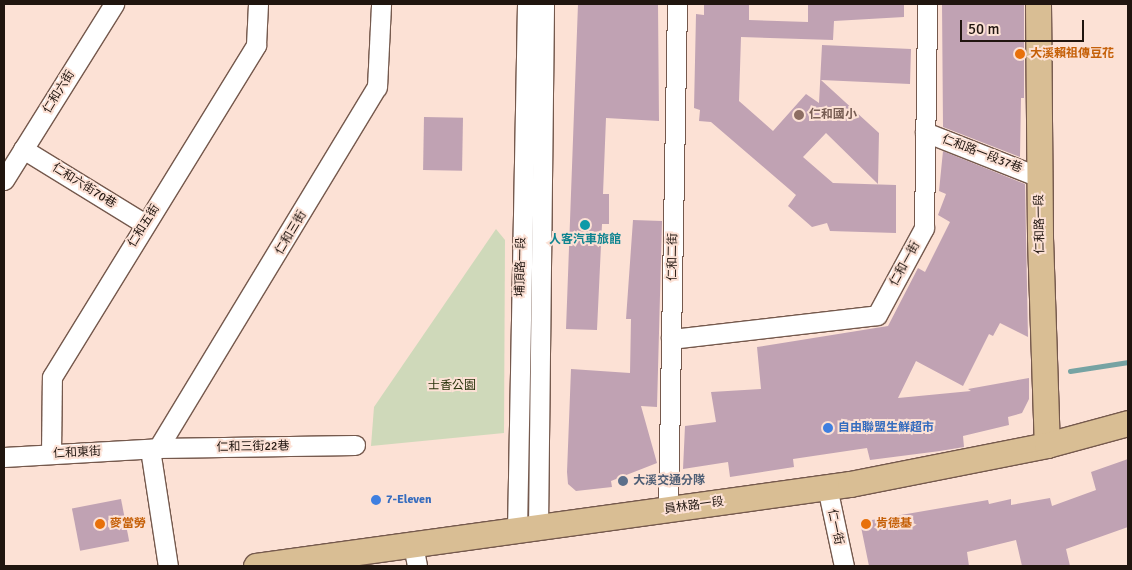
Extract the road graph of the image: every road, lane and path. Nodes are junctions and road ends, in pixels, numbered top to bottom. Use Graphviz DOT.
graph roads {
  1 [pos="114,4"];
  2 [pos="258,4"];
  3 [pos="380,4"];
  4 [pos="527,4"];
  5 [pos="544,4"];
  6 [pos="677,4"];
  7 [pos="927,4"];
  8 [pos="1038,4"];
  9 [pos="925,132"];
  10 [pos="23,149"];
  11 [pos="1040,177"];
  12 [pos="4,180"];
  13 [pos="144,224"];
  14 [pos="671,339"];
  15 [pos="1128,423"];
  16 [pos="1047,445"];
  17 [pos="355,446"];
  18 [pos="154,449"];
  19 [pos="50,454"];
  20 [pos="4,457"];
  21 [pos="827,488"];
  22 [pos="668,509"];
  23 [pos="528,529"];
  24 [pos="415,556"];
  25 [pos="168,566"];
  26 [pos="256,566"];
  27 [pos="844,566"];
  1 -- 10 [label="street, 仁和六街"];
  2 -- 13 [label="street, 仁和五街"];
  3 -- 18 [label="street, 仁和三街"];
  4 -- 23 [label="street, 埔頂路一段"];
  5 -- 23 [label="street, 埔頂路一段"];
  6 -- 14 [label="street, 仁和二街"];
  7 -- 9 [label="street, 仁和一街"];
  8 -- 11 [label="main road, 仁和路一段"];
  9 -- 11 [label="street, 仁和路一段37巷"];
  9 -- 14 [label="street, 仁和一街"];
  10 -- 12 [label="street, 仁和六街"];
  10 -- 13 [label="street, 仁和六街70巷"];
  11 -- 16 [label="main road, 仁和路一段"];
  13 -- 19 [label="street, 仁和五街"];
  14 -- 22 [label="street, 仁和二街"];
  15 -- 16 [label="main road, 員林路一段"];
  16 -- 21 [label="main road, 員林路一段"];
  17 -- 18 [label="street, 仁和三街22巷"];
  18 -- 19 [label="street, 仁和東街"];
  18 -- 25 [label="street"];
  19 -- 20 [label="street, 仁和東街"];
  21 -- 22 [label="main road, 員林路一段"];
  21 -- 27 [label="street, 仁一街"];
  22 -- 23 [label="main road, 員林路一段"];
  23 -- 24 [label="main road, 員林路一段"];
  24 -- 26 [label="main road, 員林路一段"];
}
